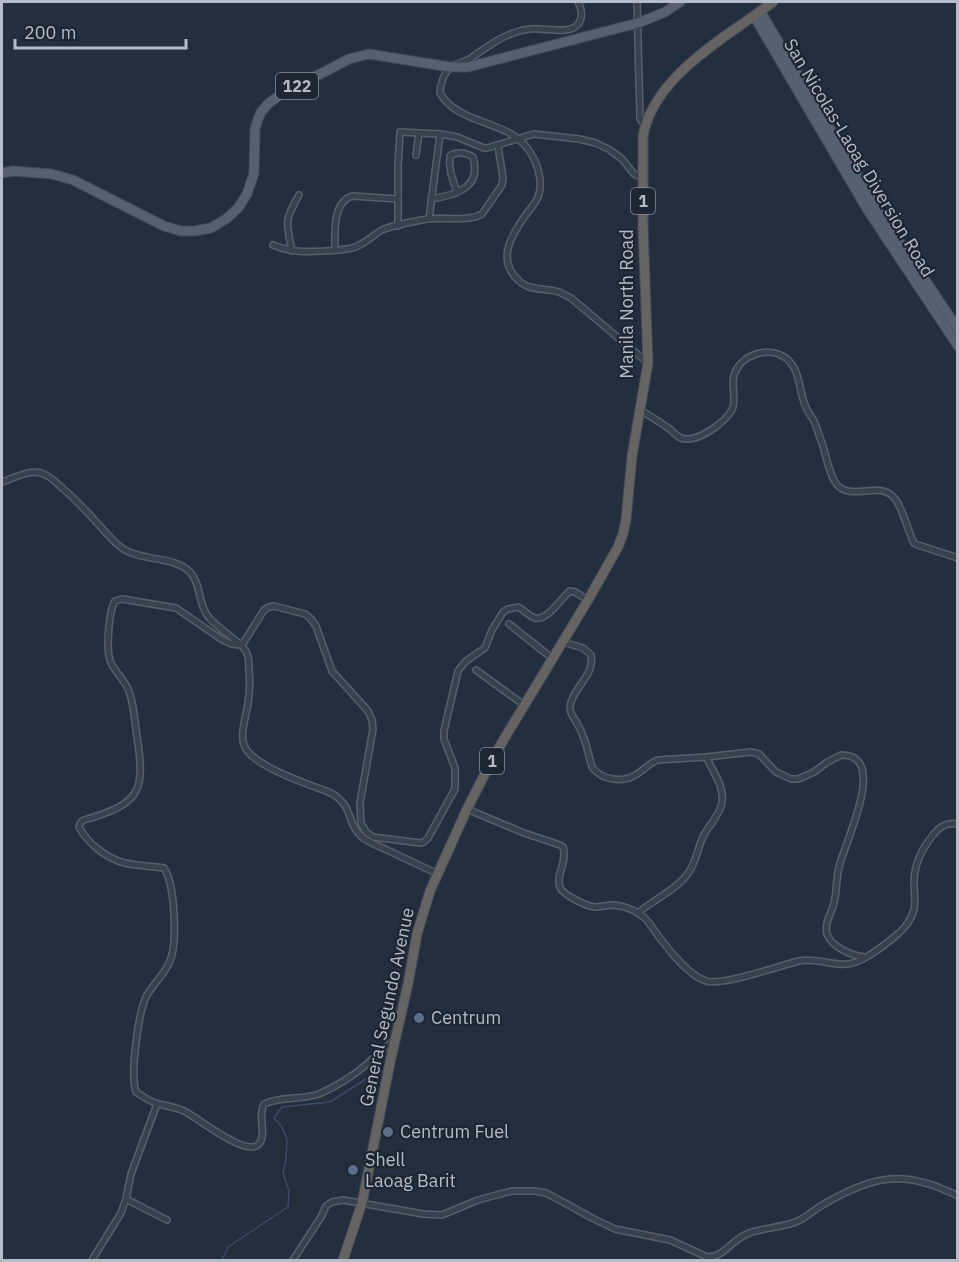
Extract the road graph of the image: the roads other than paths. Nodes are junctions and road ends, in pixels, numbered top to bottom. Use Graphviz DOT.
graph roads {
  1 [pos="578,2"];
  2 [pos="637,2"];
  3 [pos="680,2"];
  4 [pos="773,2"];
  5 [pos="757,14"];
  6 [pos="638,23"];
  7 [pos="450,68"];
  8 [pos="645,126"];
  9 [pos="419,133"];
  10 [pos="440,134"];
  11 [pos="517,139"];
  12 [pos="498,146"];
  13 [pos="416,155"];
  14 [pos="2,173"];
  15 [pos="643,178"];
  16 [pos="457,192"];
  17 [pos="299,195"];
  18 [pos="431,198"];
  19 [pos="398,199"];
  20 [pos="429,219"];
  21 [pos="398,226"];
  22 [pos="273,245"];
  23 [pos="336,250"];
  24 [pos="292,251"];
  25 [pos="957,329"];
  26 [pos="957,346"];
  27 [pos="648,363"];
  28 [pos="640,410"];
  29 [pos="2,482"];
  30 [pos="630,482"];
  31 [pos="957,558"];
  32 [pos="588,600"];
  33 [pos="509,624"];
  34 [pos="562,642"];
  35 [pos="241,645"];
  36 [pos="553,658"];
  37 [pos="476,670"];
  38 [pos="524,705"];
  39 [pos="706,757"];
  40 [pos="468,809"];
  41 [pos="957,824"];
  42 [pos="438,874"];
  43 [pos="638,913"];
  44 [pos="866,957"];
  45 [pos="395,1040"];
  46 [pos="157,1104"];
  47 [pos="957,1196"];
  48 [pos="126,1198"];
  49 [pos="362,1203"];
  50 [pos="167,1220"];
  51 [pos="92,1260"];
  52 [pos="293,1260"];
  53 [pos="343,1260"];
  1 -- 7 [label="street"];
  2 -- 6 [label="street"];
  3 -- 6 [label="main road, 122"];
  4 -- 5 [label="highway, Manila North Road / 1"];
  5 -- 8 [label="highway, Manila North Road / 1"];
  5 -- 25 [label="main road, San Nicolas-Laoag Diversion Road"];
  5 -- 26 [label="main road, San Nicolas-Laoag Diversion Road"];
  6 -- 7 [label="main road, 122"];
  6 -- 8 [label="street"];
  7 -- 11 [label="street"];
  7 -- 14 [label="main road, 122"];
  8 -- 15 [label="highway, Manila North Road / 1"];
  9 -- 10 [label="street"];
  9 -- 13 [label="street"];
  9 -- 19 [label="street"];
  10 -- 12 [label="street"];
  10 -- 18 [label="street"];
  11 -- 12 [label="street"];
  11 -- 15 [label="street"];
  11 -- 27 [label="street"];
  12 -- 20 [label="street"];
  15 -- 27 [label="highway, Manila North Road / 1"];
  16 -- 16 [label="street"];
  16 -- 18 [label="street"];
  17 -- 24 [label="street"];
  18 -- 20 [label="street"];
  19 -- 21 [label="street"];
  19 -- 23 [label="street"];
  20 -- 21 [label="street"];
  21 -- 23 [label="street"];
  22 -- 24 [label="street"];
  23 -- 24 [label="street"];
  27 -- 28 [label="highway, Manila North Road / 1"];
  28 -- 30 [label="highway, Manila North Road / 1"];
  28 -- 31 [label="street"];
  29 -- 35 [label="street"];
  30 -- 32 [label="highway, General Segundo Avenue / 1"];
  32 -- 34 [label="highway, General Segundo Avenue / 1"];
  32 -- 35 [label="street"];
  33 -- 36 [label="street"];
  34 -- 36 [label="highway, General Segundo Avenue / 1"];
  34 -- 39 [label="street"];
  35 -- 42 [label="street"];
  35 -- 46 [label="street"];
  36 -- 38 [label="highway, General Segundo Avenue / 1"];
  37 -- 38 [label="street"];
  38 -- 40 [label="highway, General Segundo Avenue / 1"];
  39 -- 43 [label="street"];
  39 -- 44 [label="street"];
  40 -- 42 [label="highway, General Segundo Avenue / 1"];
  40 -- 43 [label="street"];
  41 -- 44 [label="street"];
  42 -- 45 [label="highway, General Segundo Avenue / 1"];
  43 -- 44 [label="street"];
  45 -- 46 [label="street"];
  45 -- 49 [label="highway, General Segundo Avenue / 1"];
  46 -- 48 [label="street"];
  47 -- 49 [label="street"];
  48 -- 50 [label="street"];
  48 -- 51 [label="street"];
  49 -- 52 [label="street"];
  49 -- 53 [label="highway, General Segundo Avenue / 1"];
}
